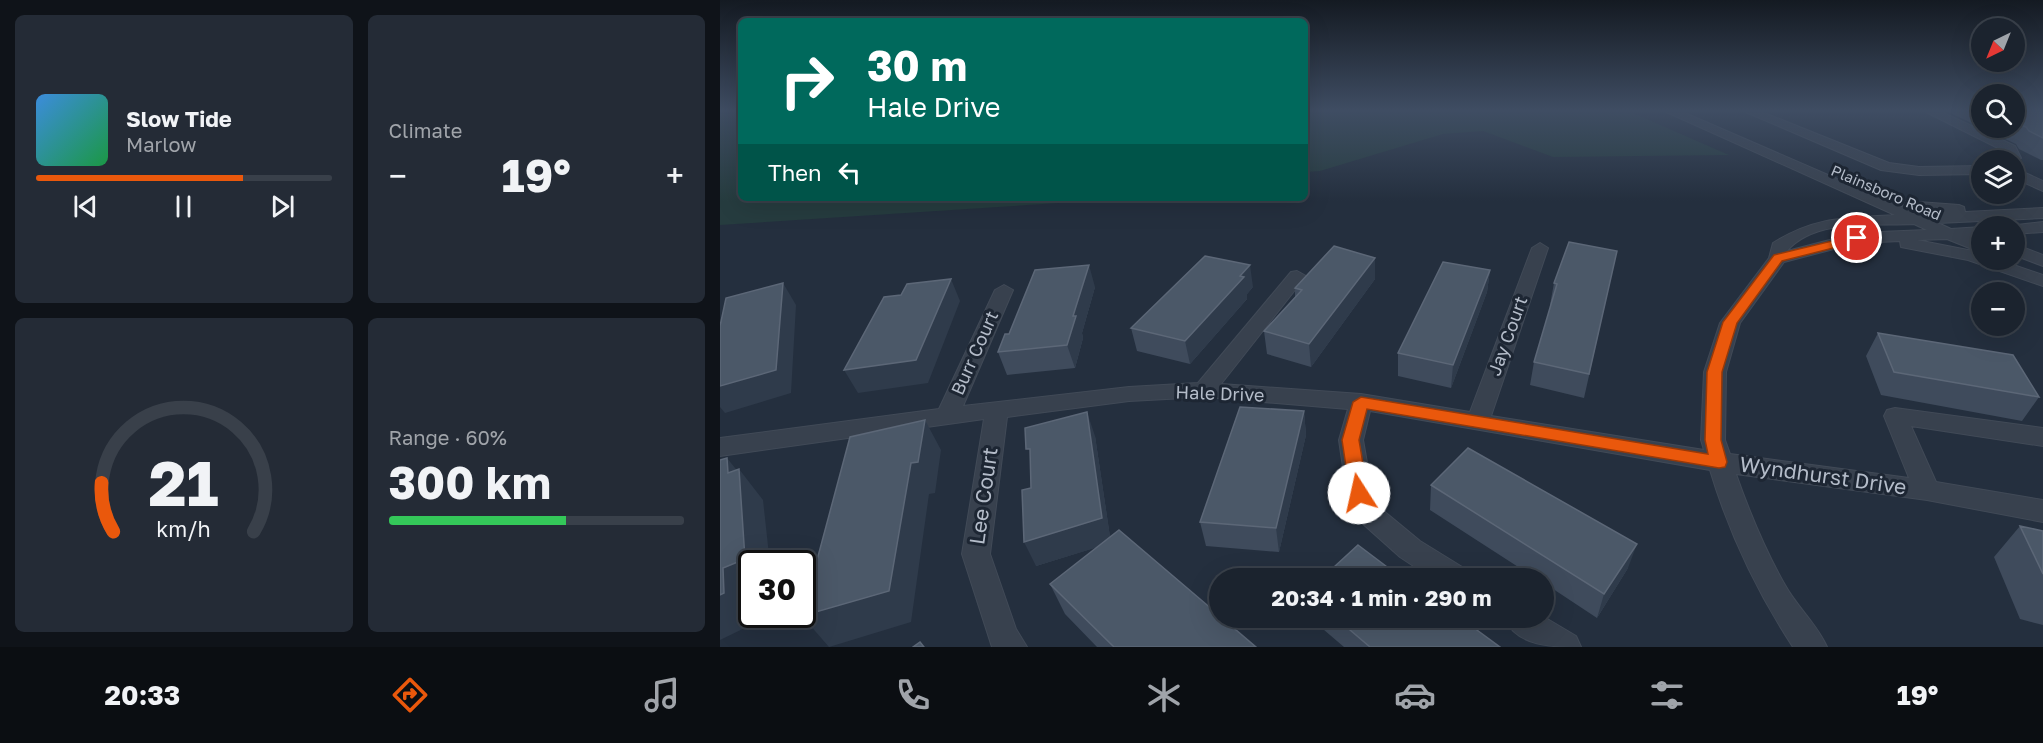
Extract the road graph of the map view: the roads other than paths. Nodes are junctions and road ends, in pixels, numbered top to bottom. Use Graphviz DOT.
graph roads {
  1 [pos="1737,140"];
  2 [pos="1761,140"];
  3 [pos="1822,140"];
  4 [pos="1991,140"];
  5 [pos="2010,150"];
  6 [pos="1971,170"];
  7 [pos="2025,177"];
  8 [pos="1833,182"];
  9 [pos="2043,186"];
  10 [pos="2025,190"];
  11 [pos="2043,199"];
  12 [pos="1910,204"];
  13 [pos="2043,213"];
  14 [pos="1977,216"];
  15 [pos="2025,218"];
  16 [pos="1921,220"];
  17 [pos="1971,224"];
  18 [pos="2025,224"];
  19 [pos="1947,226"];
  20 [pos="2043,227"];
  21 [pos="1855,230"];
  22 [pos="1971,231"];
  23 [pos="1971,241"];
  24 [pos="1540,249"];
  25 [pos="2025,254"];
  26 [pos="2043,261"];
  27 [pos="2025,268"];
  28 [pos="1297,276"];
  29 [pos="2043,276"];
  30 [pos="2043,281"];
  31 [pos="1004,290"];
  32 [pos="1204,390"];
  33 [pos="1361,402"];
  34 [pos="997,410"];
  35 [pos="947,416"];
  36 [pos="1477,423"];
  37 [pos="2043,437"];
  38 [pos="720,447"];
  39 [pos="1719,462"];
  40 [pos="1927,490"];
  41 [pos="2043,511"];
  42 [pos="1440,568"];
  43 [pos="1535,628"];
  44 [pos="1011,647"];
  45 [pos="1564,647"];
  46 [pos="1811,647"];
  1 -- 8 [label="street, Plainsboro Road"];
  2 -- 12 [label="street, Plainsboro Road"];
  3 -- 6 [label="street"];
  4 -- 5 [label="street"];
  7 -- 9 [label="street"];
  8 -- 16 [label="street, Plainsboro Road"];
  8 -- 21 [label="street"];
  10 -- 11 [label="street"];
  12 -- 14 [label="street"];
  12 -- 19 [label="street, Plainsboro Road"];
  13 -- 15 [label="street"];
  16 -- 19 [label="street, Plainsboro Road"];
  16 -- 21 [label="street, Wyndhurst Drive"];
  17 -- 19 [label="street"];
  18 -- 20 [label="street"];
  19 -- 21 [label="street, Wyndhurst Drive"];
  19 -- 22 [label="street, Wyndhurst Drive"];
  19 -- 23 [label="street, Plainsboro Road"];
  21 -- 30 [label="street"];
  21 -- 39 [label="street, Wyndhurst Drive"];
  24 -- 36 [label="street, Jay Court"];
  25 -- 26 [label="street"];
  27 -- 29 [label="street"];
  28 -- 32 [label="street"];
  31 -- 35 [label="street, Burr Court"];
  32 -- 33 [label="street, Hale Drive"];
  32 -- 34 [label="street, Hale Drive"];
  33 -- 36 [label="street, Hale Drive"];
  33 -- 42 [label="street"];
  34 -- 35 [label="street, Hale Drive"];
  34 -- 44 [label="street, Lee Court"];
  35 -- 38 [label="street, Hale Drive"];
  36 -- 39 [label="street, Hale Drive"];
  37 -- 40 [label="street, Wyndhurst Drive"];
  39 -- 40 [label="street, Wyndhurst Drive"];
  39 -- 46 [label="street, Wyndhurst Drive"];
  40 -- 41 [label="street, Wyndhurst Drive"];
  43 -- 45 [label="street"];
}
